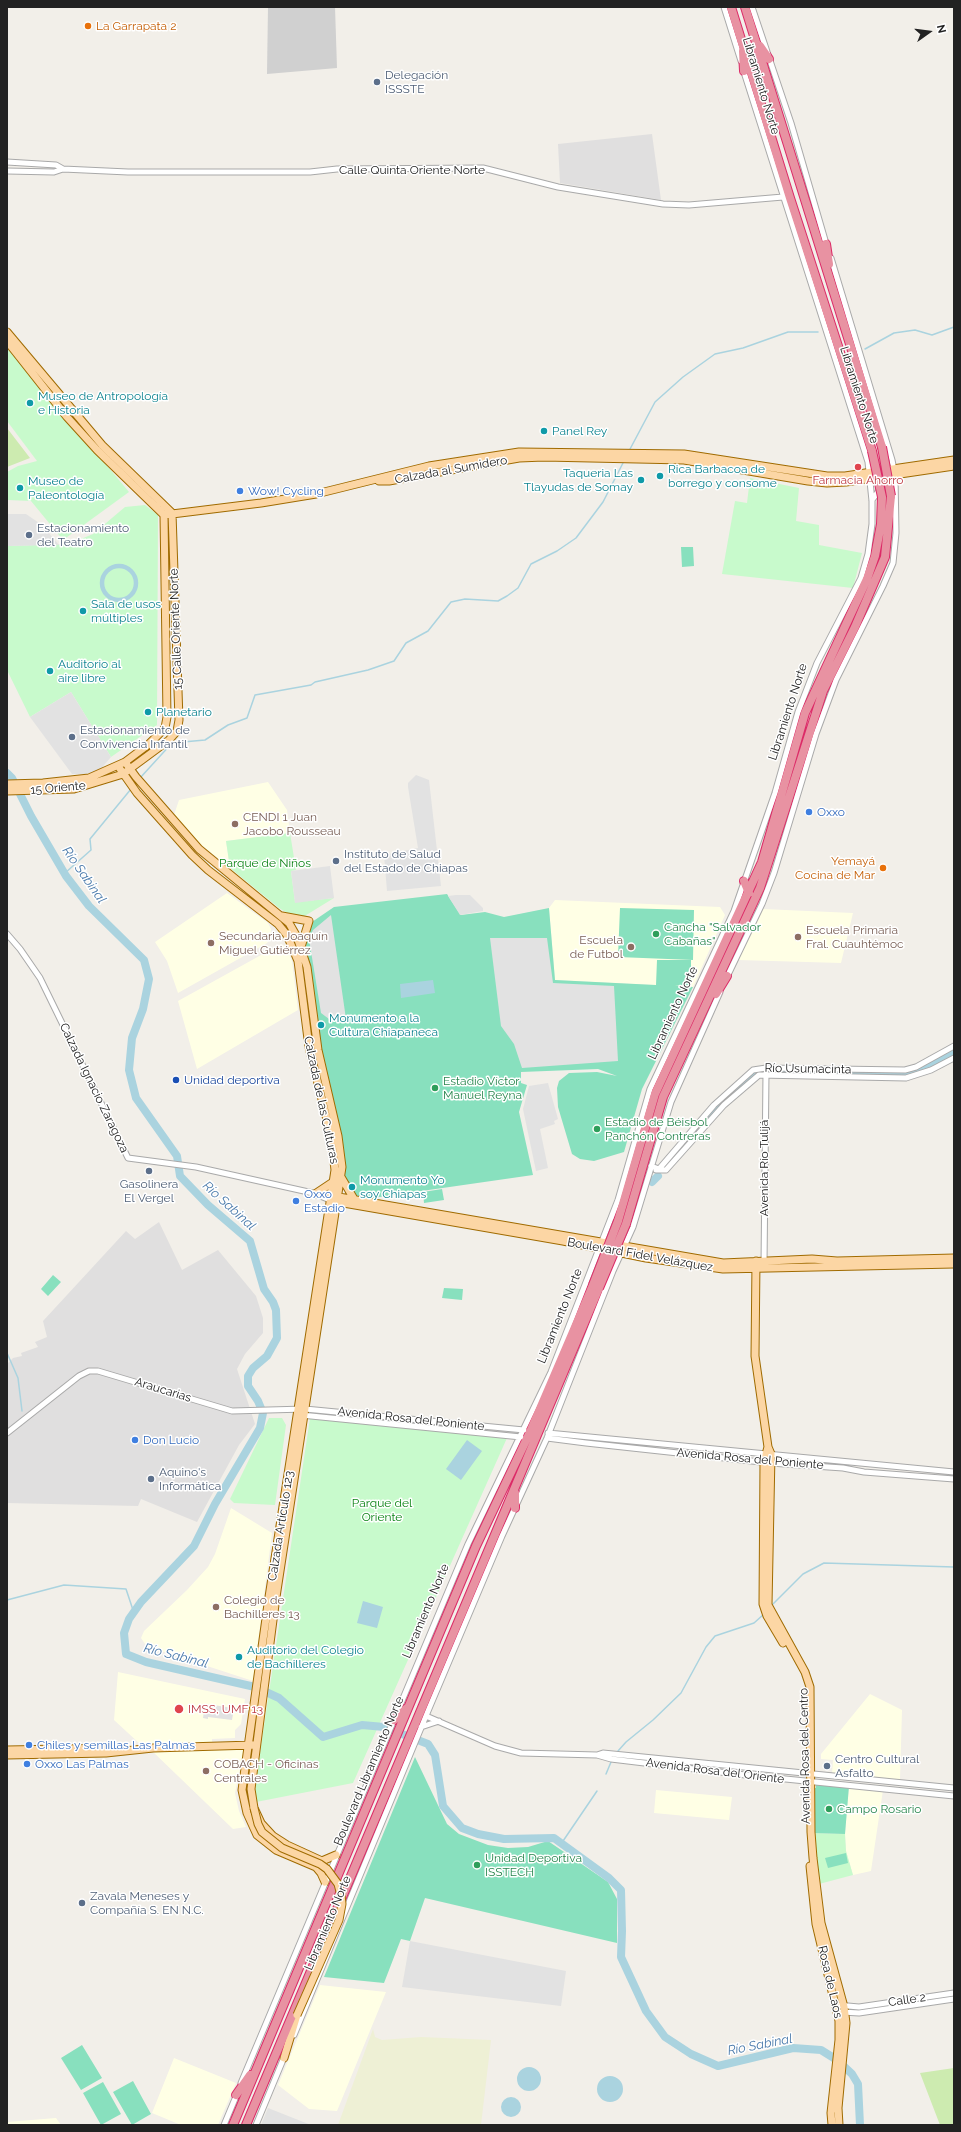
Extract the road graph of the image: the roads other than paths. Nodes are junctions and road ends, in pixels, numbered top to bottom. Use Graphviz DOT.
graph roads {
  1 [pos="724,7"];
  2 [pos="731,7"];
  3 [pos="745,7"];
  4 [pos="752,7"];
  5 [pos="755,38"];
  6 [pos="744,45"];
  7 [pos="769,59"];
  8 [pos="744,71"];
  9 [pos="7,162"];
  10 [pos="62,169"];
  11 [pos="7,171"];
  12 [pos="783,197"];
  13 [pos="826,244"];
  14 [pos="811,284"];
  15 [pos="834,294"];
  16 [pos="822,300"];
  17 [pos="7,332"];
  18 [pos="7,341"];
  19 [pos="884,444"];
  20 [pos="99,447"];
  21 [pos="864,448"];
  22 [pos="954,460"];
  23 [pos="954,466"];
  24 [pos="894,472"];
  25 [pos="871,476"];
  26 [pos="872,501"];
  27 [pos="896,506"];
  28 [pos="172,514"];
  29 [pos="164,515"];
  30 [pos="802,755"];
  31 [pos="792,757"];
  32 [pos="125,762"];
  33 [pos="783,765"];
  34 [pos="118,766"];
  35 [pos="130,769"];
  36 [pos="123,774"];
  37 [pos="801,781"];
  38 [pos="8,787"];
  39 [pos="34,787"];
  40 [pos="192,840"];
  41 [pos="185,847"];
  42 [pos="744,881"];
  43 [pos="748,893"];
  44 [pos="280,915"];
  45 [pos="7,934"];
  46 [pos="728,937"];
  47 [pos="301,947"];
  48 [pos="716,951"];
  49 [pos="727,976"];
  50 [pos="700,1016"];
  51 [pos="954,1046"];
  52 [pos="954,1058"];
  53 [pos="766,1068"];
  54 [pos="766,1075"];
  55 [pos="651,1168"];
  56 [pos="340,1175"];
  57 [pos="333,1182"];
  58 [pos="318,1195"];
  59 [pos="334,1198"];
  60 [pos="354,1199"];
  61 [pos="614,1221"];
  62 [pos="630,1226"];
  63 [pos="600,1245"];
  64 [pos="622,1250"];
  65 [pos="954,1258"];
  66 [pos="594,1263"];
  67 [pos="764,1264"];
  68 [pos="954,1264"];
  69 [pos="756,1265"];
  70 [pos="613,1271"];
  71 [pos="596,1287"];
  72 [pos="301,1412"];
  73 [pos="528,1429"];
  74 [pos="7,1433"];
  75 [pos="545,1434"];
  76 [pos="520,1437"];
  77 [pos="768,1452"];
  78 [pos="767,1462"];
  79 [pos="954,1472"];
  80 [pos="954,1479"];
  81 [pos="515,1489"];
  82 [pos="515,1508"];
  83 [pos="480,1517"];
  84 [pos="485,1526"];
  85 [pos="409,1706"];
  86 [pos="426,1716"];
  87 [pos="393,1721"];
  88 [pos="439,1721"];
  89 [pos="418,1728"];
  90 [pos="253,1745"];
  91 [pos="128,1749"];
  92 [pos="7,1750"];
  93 [pos="409,1752"];
  94 [pos="7,1755"];
  95 [pos="808,1778"];
  96 [pos="954,1788"];
  97 [pos="954,1796"];
  98 [pos="254,1808"];
  99 [pos="336,1855"];
  100 [pos="325,1882"];
  101 [pos="818,1924"];
  102 [pos="954,1993"];
  103 [pos="954,1999"];
  104 [pos="841,2009"];
  105 [pos="859,2010"];
  106 [pos="284,2058"];
  107 [pos="261,2059"];
  108 [pos="838,2078"];
  109 [pos="236,2095"];
  110 [pos="224,2125"];
  111 [pos="233,2125"];
  112 [pos="246,2125"];
  113 [pos="256,2125"];
  114 [pos="832,2125"];
  115 [pos="839,2125"];
  1 -- 8 [label="street, Libramiento Norte"];
  2 -- 6 [label="highway, Libramiento Norte"];
  3 -- 5 [label="highway, Libramiento Norte"];
  4 -- 7 [label="street"];
  5 -- 7 [label="highway"];
  5 -- 15 [label="highway, Libramiento Norte"];
  6 -- 8 [label="highway"];
  6 -- 16 [label="highway, Libramiento Norte"];
  7 -- 13 [label="street"];
  8 -- 12 [label="street, Libramiento Norte"];
  9 -- 10 [label="street, Calle Quinta Oriente Norte"];
  10 -- 11 [label="street, Calle Quinta Oriente Norte"];
  10 -- 12 [label="street, Calle Quinta Oriente Norte"];
  12 -- 14 [label="street, Libramiento Norte"];
  13 -- 15 [label="highway"];
  13 -- 19 [label="street"];
  14 -- 16 [label="highway"];
  14 -- 21 [label="street, Libramiento Norte"];
  15 -- 19 [label="highway, Libramiento Norte"];
  16 -- 31 [label="highway, Libramiento Norte, bridge"];
  17 -- 20 [label="main road"];
  18 -- 20 [label="main road"];
  19 -- 21 [label="street"];
  19 -- 24 [label="street"];
  19 -- 30 [label="highway, Libramiento Norte, bridge"];
  20 -- 28 [label="main road"];
  20 -- 29 [label="main road"];
  21 -- 25 [label="street, Libramiento Norte"];
  22 -- 24 [label="main road"];
  23 -- 24 [label="main road"];
  24 -- 25 [label="main road"];
  24 -- 27 [label="street"];
  25 -- 26 [label="street, Libramiento Norte"];
  25 -- 28 [label="main road, Calzada al Sumidero"];
  26 -- 27 [label="street"];
  26 -- 33 [label="street, Libramiento Norte"];
  27 -- 37 [label="street"];
  28 -- 29 [label="main road, Calzada al Sumidero"];
  28 -- 35 [label="main road, 15 Calle Oriente Norte"];
  29 -- 32 [label="main road, 15 Calle Oriente Norte"];
  30 -- 37 [label="highway"];
  30 -- 50 [label="highway, Libramiento Norte"];
  31 -- 33 [label="highway"];
  31 -- 43 [label="highway, Libramiento Norte"];
  32 -- 34 [label="main road, 15 Oriente"];
  32 -- 35 [label="main road, Calzada de las Culturas"];
  33 -- 42 [label="street, Libramiento Norte"];
  34 -- 36 [label="main road, Calzada de las Culturas"];
  34 -- 39 [label="main road, 15 Oriente"];
  35 -- 36 [label="main road, 15 Oriente"];
  35 -- 40 [label="main road, Calzada de las Culturas"];
  36 -- 39 [label="main road, 15 Oriente"];
  36 -- 41 [label="main road, Calzada de las Culturas"];
  37 -- 49 [label="street"];
  38 -- 39 [label="main road, 15 Oriente"];
  40 -- 41 [label="main road"];
  40 -- 44 [label="main road, Calzada de las Culturas"];
  41 -- 57 [label="main road, Calzada de las Culturas"];
  42 -- 43 [label="highway"];
  42 -- 48 [label="street, Libramiento Norte"];
  43 -- 46 [label="highway, Libramiento Norte"];
  44 -- 47 [label="main road, Calzada de las Culturas"];
  44 -- 47 [label="main road"];
  45 -- 58 [label="street, Calzada Ignacio Zaragoza"];
  46 -- 48 [label="highway"];
  46 -- 61 [label="highway, Libramiento Norte"];
  47 -- 56 [label="main road, Calzada de las Culturas"];
  48 -- 61 [label="street, Libramiento Norte"];
  49 -- 50 [label="highway"];
  49 -- 55 [label="street"];
  50 -- 62 [label="highway, Libramiento Norte"];
  51 -- 53 [label="street, Río Usumacinta"];
  52 -- 54 [label="street, Río Usumacinta"];
  53 -- 54 [label="street, Avenida Río Tulijá"];
  53 -- 55 [label="street, Río Usumacinta"];
  54 -- 55 [label="street, Río Usumacinta"];
  54 -- 67 [label="street, Avenida Río Tulijá"];
  55 -- 62 [label="street"];
  56 -- 59 [label="main road, Calzada de las Culturas"];
  56 -- 60 [label="main road"];
  57 -- 58 [label="main road"];
  57 -- 59 [label="main road, Calzada de las Culturas"];
  58 -- 59 [label="street, Calzada Ignacio Zaragoza"];
  59 -- 60 [label="main road, Boulevard Fidel Velázquez"];
  59 -- 63 [label="main road, Boulevard Fidel Velázquez"];
  59 -- 72 [label="main road, Calzada Artículo 123"];
  60 -- 63 [label="main road, Boulevard Fidel Velázquez"];
  61 -- 62 [label="street"];
  61 -- 63 [label="street, Libramiento Norte"];
  61 -- 71 [label="highway, bridge"];
  62 -- 64 [label="street"];
  62 -- 71 [label="highway, Libramiento Norte, bridge"];
  63 -- 64 [label="main road, Boulevard Fidel Velázquez"];
  63 -- 66 [label="street, Libramiento Norte"];
  64 -- 69 [label="main road, Boulevard Fidel Velázquez"];
  64 -- 70 [label="street"];
  65 -- 67 [label="main road, Boulevard Fidel Velázquez"];
  66 -- 70 [label="street"];
  66 -- 73 [label="street, Libramiento Norte"];
  67 -- 68 [label="main road, Boulevard Fidel Velázquez"];
  67 -- 69 [label="main road, Boulevard Fidel Velázquez"];
  69 -- 77 [label="main road, Avenida Rosa del Centro"];
  70 -- 75 [label="street"];
  71 -- 73 [label="highway, Boulevard Libramiento Norte"];
  71 -- 75 [label="highway, Boulevard Libramiento Norte"];
  72 -- 73 [label="street, Avenida Rosa del Poniente"];
  72 -- 74 [label="street, Araucarias"];
  72 -- 76 [label="street, Avenida Rosa del Poniente"];
  72 -- 90 [label="main road, Calzada Artículo 123"];
  73 -- 76 [label="street, Libramiento Norte"];
  73 -- 84 [label="highway, Boulevard Libramiento Norte"];
  75 -- 77 [label="street, Avenida Rosa del Poniente"];
  75 -- 78 [label="street, Avenida Rosa del Poniente"];
  75 -- 81 [label="highway, Boulevard Libramiento Norte"];
  75 -- 82 [label="street"];
  76 -- 83 [label="street, Libramiento Norte"];
  77 -- 78 [label="main road, Avenida Rosa del Centro"];
  77 -- 79 [label="street, Avenida Rosa del Poniente"];
  78 -- 80 [label="street, Avenida Rosa del Poniente"];
  78 -- 95 [label="main road, Avenida Rosa del Centro"];
  81 -- 82 [label="highway"];
  81 -- 89 [label="highway, Boulevard Libramiento Norte"];
  82 -- 86 [label="street"];
  83 -- 84 [label="highway"];
  83 -- 87 [label="street, Libramiento Norte"];
  84 -- 85 [label="highway, Boulevard Libramiento Norte"];
  85 -- 87 [label="highway"];
  85 -- 107 [label="highway, Boulevard Libramiento Norte"];
  86 -- 88 [label="street, Avenida Rosa del Oriente"];
  86 -- 89 [label="street"];
  87 -- 99 [label="street, Libramiento Norte"];
  88 -- 89 [label="street"];
  88 -- 95 [label="street, Avenida Rosa del Oriente"];
  89 -- 93 [label="highway, Boulevard Libramiento Norte"];
  90 -- 91 [label="main road"];
  90 -- 98 [label="main road, Calzada Artículo 123"];
  90 -- 100 [label="main road, Calzada Artículo 123"];
  91 -- 92 [label="main road"];
  91 -- 94 [label="main road"];
  93 -- 106 [label="street, Libramiento Norte"];
  93 -- 112 [label="highway, Boulevard Libramiento Norte"];
  95 -- 96 [label="street, Avenida Rosa del Oriente"];
  95 -- 97 [label="street, Avenida Rosa del Oriente"];
  95 -- 101 [label="main road, Avenida Rosa del Centro"];
  98 -- 99 [label="main road, Calzada Artículo 123"];
  98 -- 106 [label="main road, bridge"];
  99 -- 100 [label="street, Libramiento Norte"];
  100 -- 109 [label="street, Libramiento Norte"];
  101 -- 104 [label="main road, Rosa de Laos"];
  102 -- 105 [label="street, Calle 2"];
  103 -- 105 [label="street, Calle 2"];
  104 -- 105 [label="street"];
  104 -- 108 [label="main road, Rosa de Laos"];
  106 -- 113 [label="street, Libramiento Norte"];
  107 -- 109 [label="highway"];
  107 -- 111 [label="highway, Boulevard Libramiento Norte"];
  108 -- 114 [label="main road"];
  108 -- 115 [label="main road"];
  109 -- 110 [label="street, Libramiento Norte"];
}
